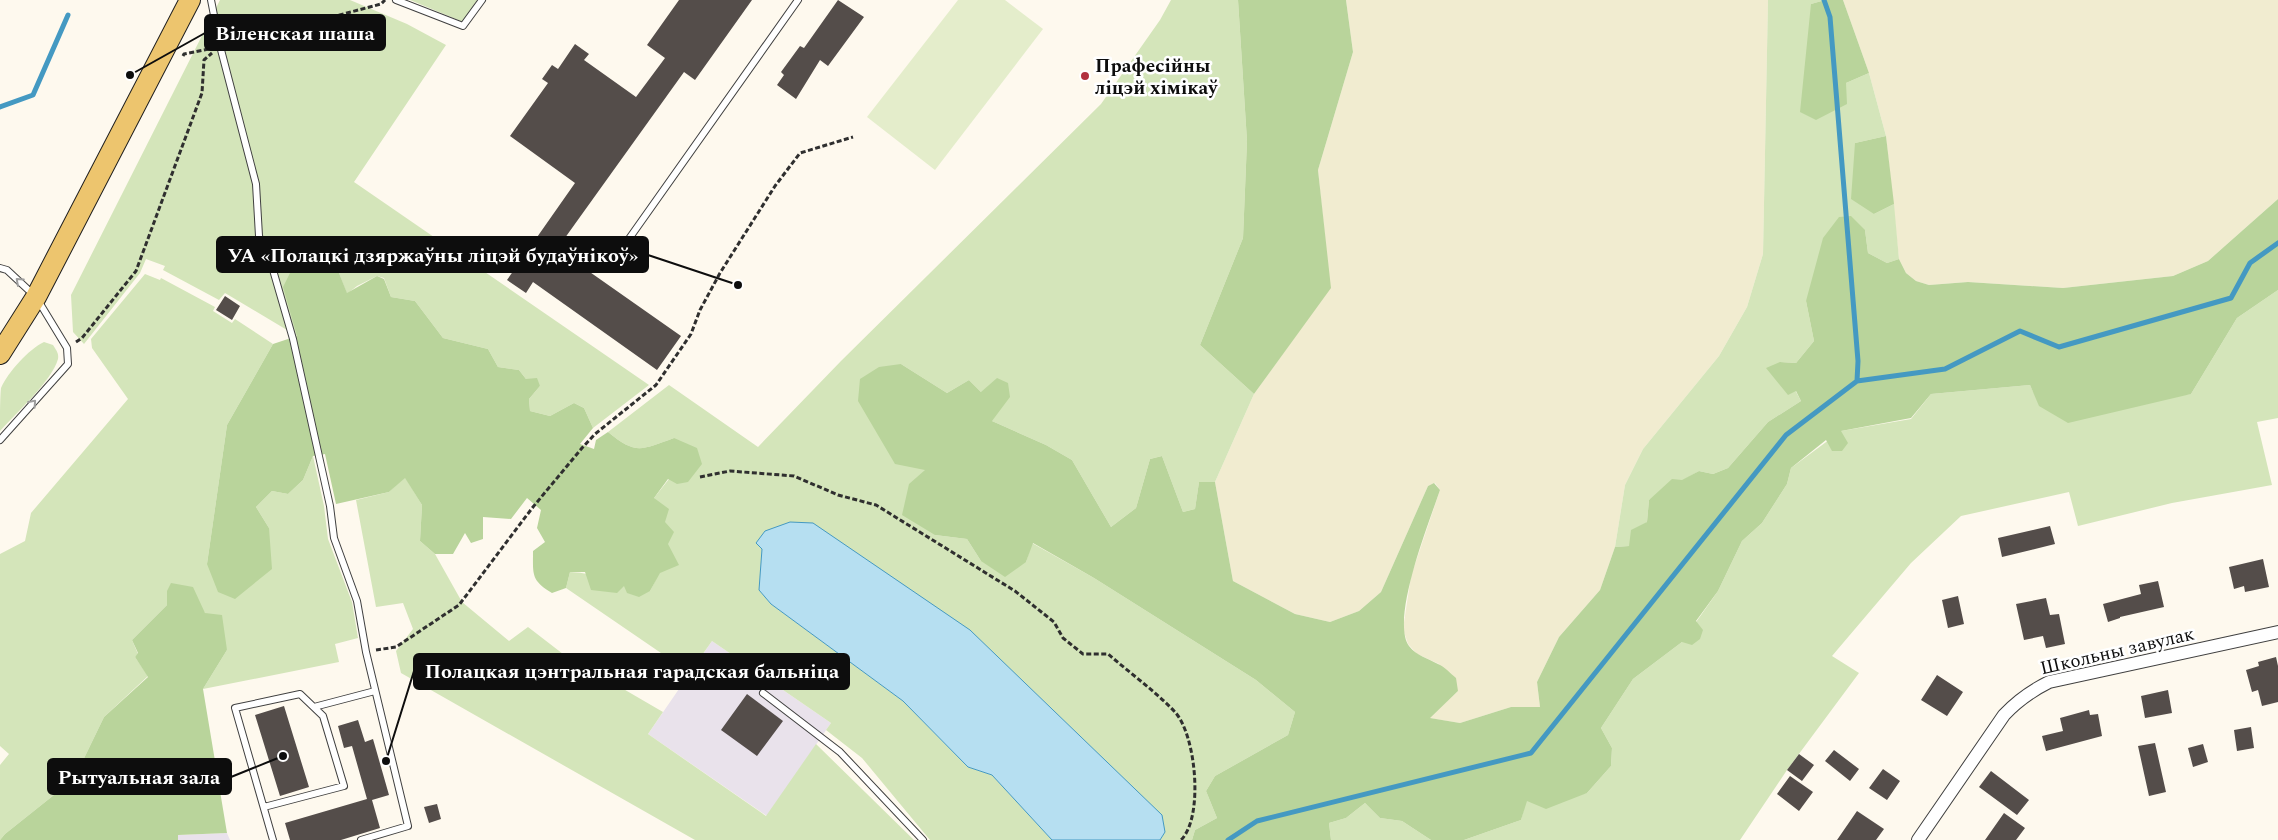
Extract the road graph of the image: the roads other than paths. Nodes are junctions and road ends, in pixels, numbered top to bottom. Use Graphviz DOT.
graph roads {
  1 [pos="190,0"];
  2 [pos="211,0"];
  3 [pos="396,0"];
  4 [pos="482,0"];
  5 [pos="798,0"];
  6 [pos="620,250"];
  7 [pos="0,268"];
  8 [pos="36,297"];
  9 [pos="0,354"];
  10 [pos="0,440"];
  11 [pos="2278,632"];
  12 [pos="375,691"];
  13 [pos="763,693"];
  14 [pos="314,707"];
  15 [pos="264,807"];
  16 [pos="273,840"];
  17 [pos="361,840"];
  18 [pos="922,840"];
  19 [pos="1918,840"];
  1 -- 8 [label="main road"];
  2 -- 12 [label="lane"];
  3 -- 4 [label="lane"];
  5 -- 6 [label="lane"];
  8 -- 7 [label="lane, one-way"];
  8 -- 9 [label="main road"];
  10 -- 8 [label="lane, one-way"];
  11 -- 19 [label="street, Школьны завулак"];
  12 -- 14 [label="lane"];
  12 -- 17 [label="lane"];
  13 -- 18 [label="lane"];
  14 -- 15 [label="lane"];
  14 -- 15 [label="lane"];
  15 -- 16 [label="lane"];
}
